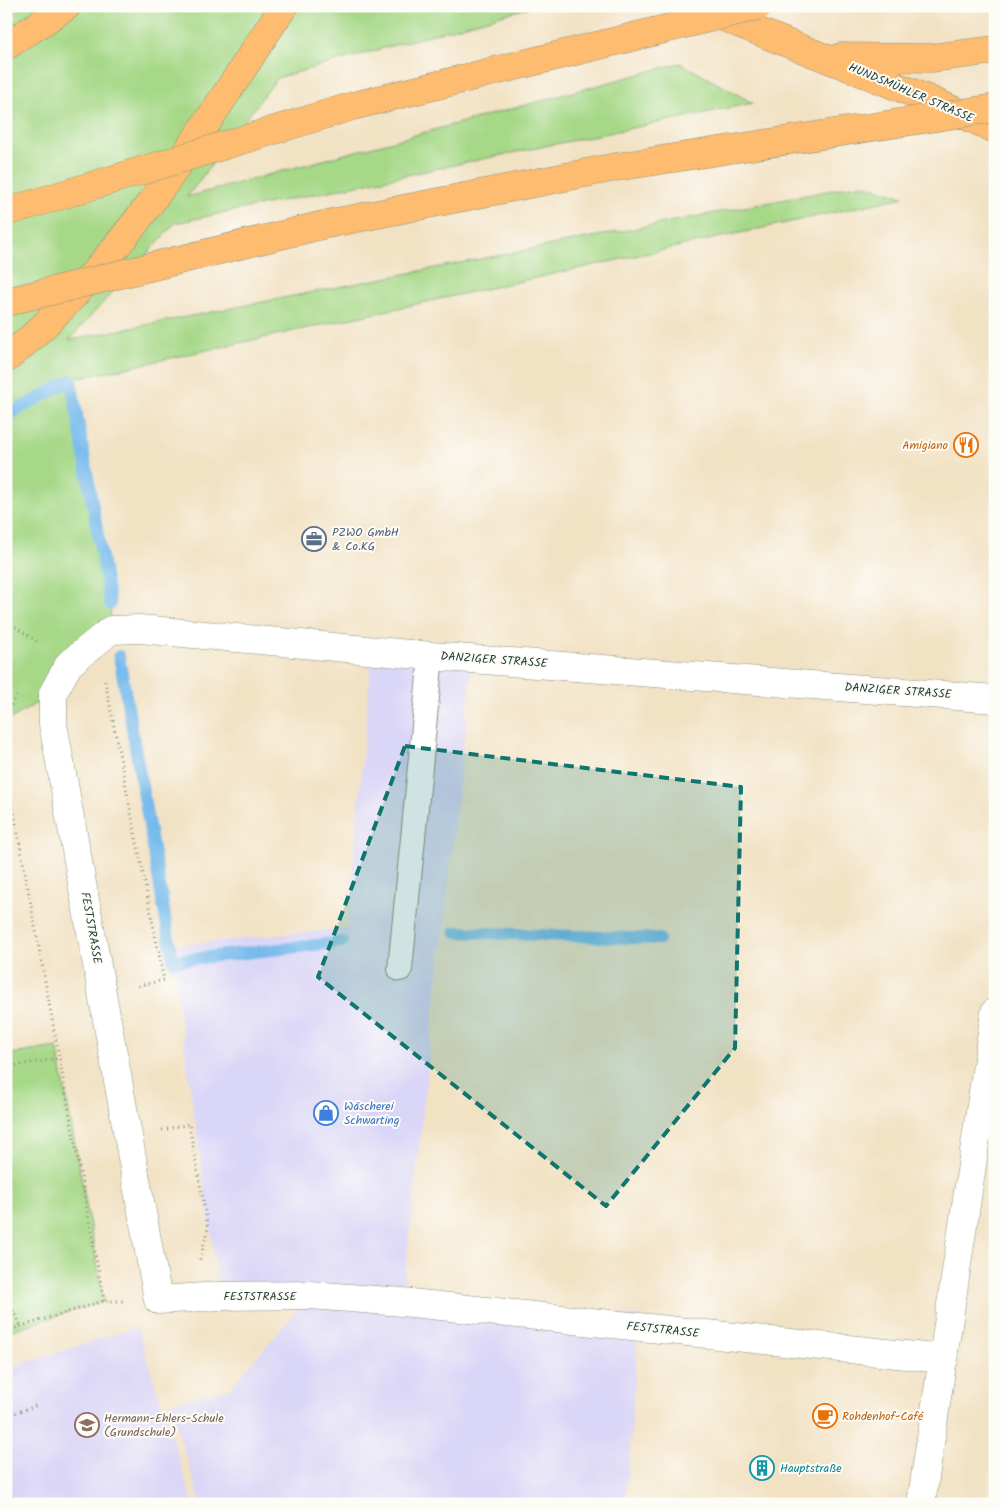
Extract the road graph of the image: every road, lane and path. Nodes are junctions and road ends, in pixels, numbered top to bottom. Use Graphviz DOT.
graph roads {
  1 [pos="67,6"];
  2 [pos="284,6"];
  3 [pos="303,6"];
  4 [pos="696,6"];
  5 [pos="758,6"];
  6 [pos="6,46"];
  7 [pos="257,46"];
  8 [pos="995,50"];
  9 [pos="827,57"];
  10 [pos="995,108"];
  11 [pos="995,129"];
  12 [pos="6,212"];
  13 [pos="6,302"];
  14 [pos="6,358"];
  15 [pos="98,642"];
  16 [pos="431,656"];
  17 [pos="995,699"];
  18 [pos="54,724"];
  19 [pos="6,769"];
  20 [pos="400,969"];
  21 [pos="132,987"];
  22 [pos="995,1012"];
  23 [pos="60,1058"];
  24 [pos="6,1067"];
  25 [pos="990,1072"];
  26 [pos="160,1130"];
  27 [pos="6,1297"];
  28 [pos="188,1299"];
  29 [pos="158,1300"];
  30 [pos="104,1302"];
  31 [pos="21,1326"];
  32 [pos="6,1331"];
  33 [pos="944,1359"];
  34 [pos="36,1406"];
  35 [pos="6,1416"];
  36 [pos="6,1478"];
  37 [pos="15,1504"];
  38 [pos="921,1504"];
  1 -- 6 [label="main road"];
  2 -- 7 [label="main road"];
  3 -- 7 [label="main road"];
  4 -- 9 [label="main road, HUNDSMÜHLER STRASSE"];
  5 -- 12 [label="main road, bridge"];
  7 -- 14 [label="main road"];
  8 -- 9 [label="main road, HUNDSMÜHLER STRASSE"];
  9 -- 11 [label="main road, HUNDSMÜHLER STRASSE"];
  10 -- 13 [label="main road, bridge"];
  15 -- 16 [label="street, DANZIGER STRASSE"];
  15 -- 18 [label="street, DANZIGER STRASSE"];
  15 -- 21 [label="path"];
  16 -- 17 [label="street, DANZIGER STRASSE"];
  16 -- 20 [label="lane"];
  18 -- 29 [label="street, FESTSTRASSE"];
  19 -- 23 [label="path"];
  22 -- 25 [label="street"];
  23 -- 24 [label="path"];
  23 -- 30 [label="path"];
  25 -- 33 [label="street"];
  26 -- 28 [label="path"];
  27 -- 31 [label="path"];
  28 -- 29 [label="street, FESTSTRASSE"];
  28 -- 33 [label="street, FESTSTRASSE"];
  29 -- 30 [label="path"];
  30 -- 31 [label="path"];
  31 -- 32 [label="path"];
  33 -- 38 [label="street"];
  34 -- 35 [label="path"];
  36 -- 37 [label="path"];
}
